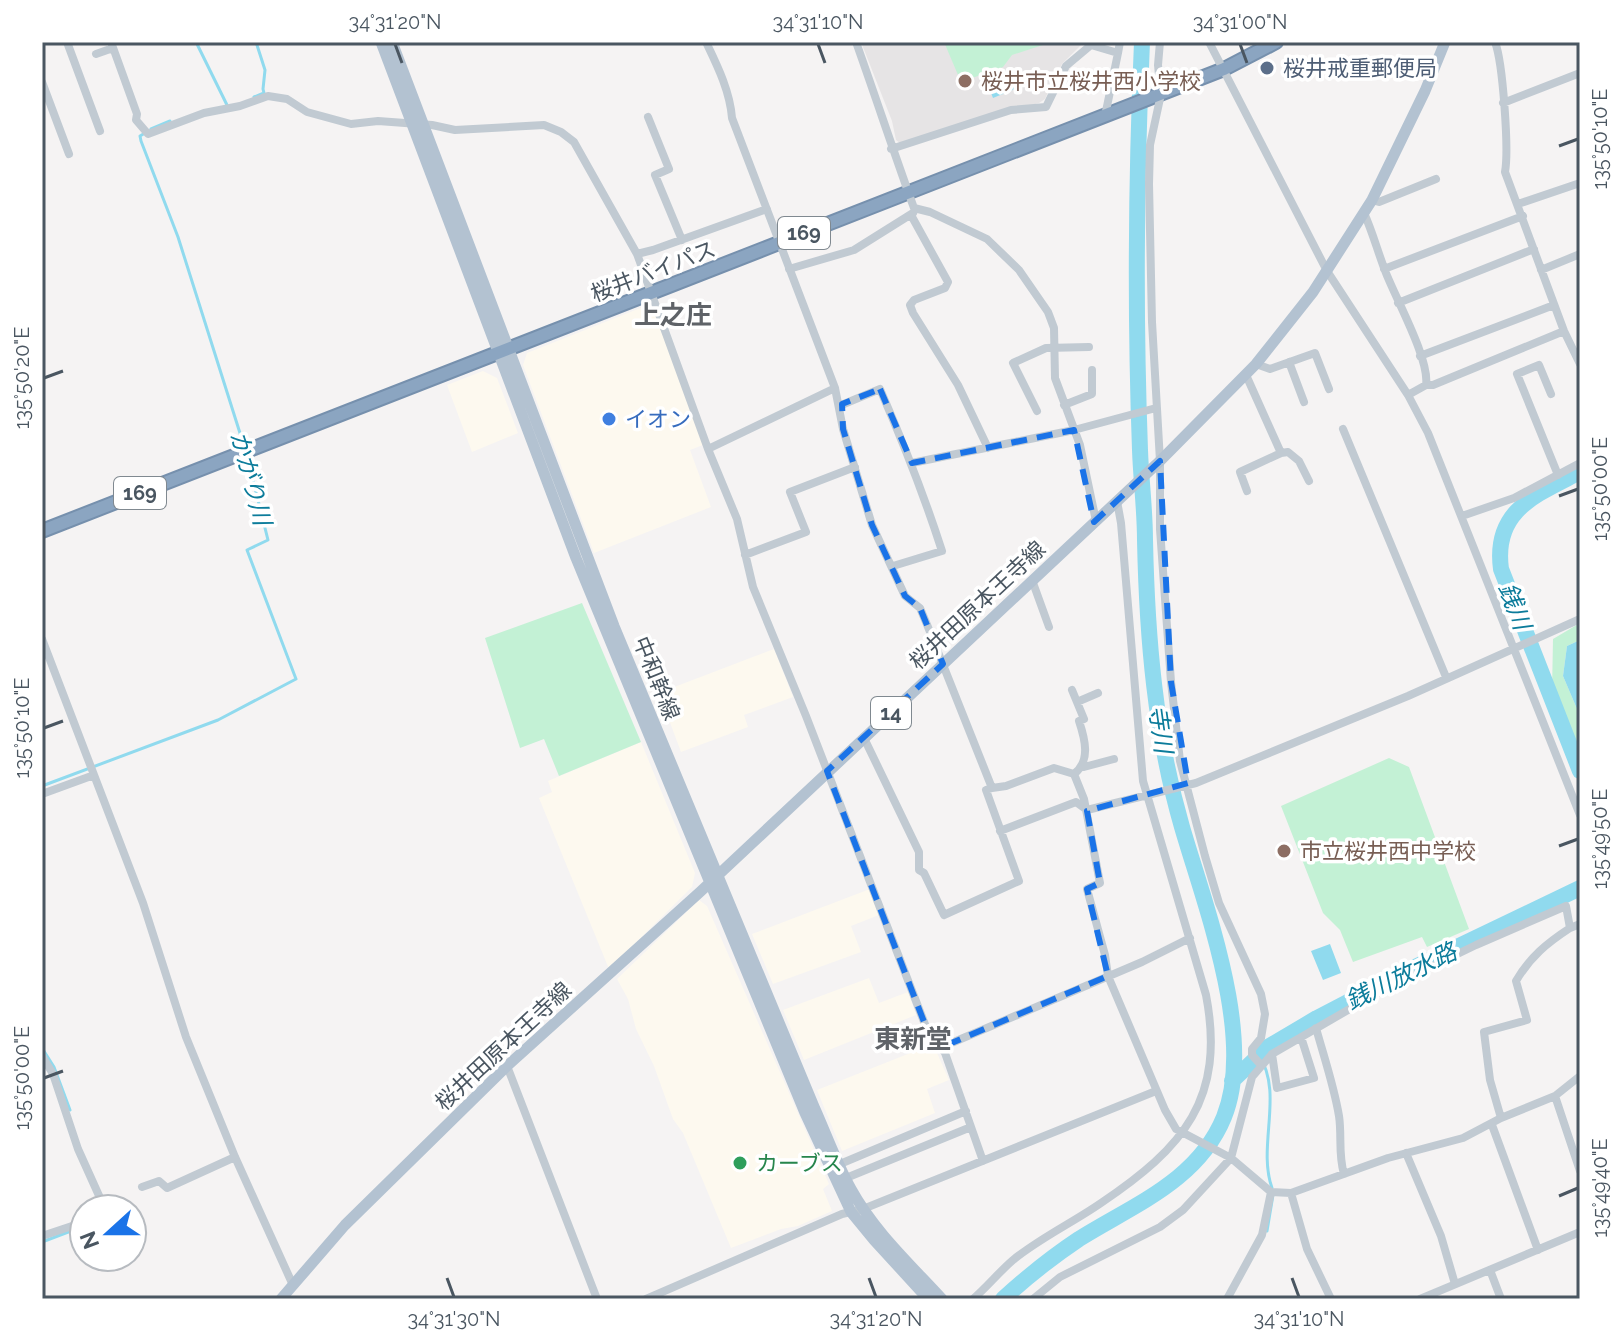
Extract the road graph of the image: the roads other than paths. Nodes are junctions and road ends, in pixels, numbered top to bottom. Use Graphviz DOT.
graph roads {
  1 [pos="67,42"];
  2 [pos="381,42"];
  3 [pos="392,42"];
  4 [pos="706,42"];
  5 [pos="856,42"];
  6 [pos="1120,42"];
  7 [pos="1160,42"];
  8 [pos="1209,42"];
  9 [pos="1276,42"];
  10 [pos="1445,42"];
  11 [pos="1495,42"];
  12 [pos="1091,43"];
  13 [pos="112,45"];
  14 [pos="1118,53"];
  15 [pos="96,54"];
  16 [pos="1224,69"];
  17 [pos="1580,73"];
  18 [pos="42,82"];
  19 [pos="1159,95"];
  20 [pos="1503,103"];
  21 [pos="1108,115"];
  22 [pos="648,117"];
  23 [pos="417,124"];
  24 [pos="100,131"];
  25 [pos="891,149"];
  26 [pos="69,154"];
  27 [pos="1436,179"];
  28 [pos="1580,183"];
  29 [pos="908,193"];
  30 [pos="1372,200"];
  31 [pos="1518,204"];
  32 [pos="767,209"];
  33 [pos="912,212"];
  34 [pos="1364,213"];
  35 [pos="1523,216"];
  36 [pos="682,240"];
  37 [pos="778,243"];
  38 [pos="1534,249"];
  39 [pos="637,254"];
  40 [pos="1579,256"];
  41 [pos="789,269"];
  42 [pos="1384,269"];
  43 [pos="1541,270"];
  44 [pos="1327,271"];
  45 [pos="650,293"];
  46 [pos="1398,303"];
  47 [pos="1554,305"];
  48 [pos="1564,331"];
  49 [pos="1054,347"];
  50 [pos="1089,347"];
  51 [pos="502,351"];
  52 [pos="1420,356"];
  53 [pos="1289,362"];
  54 [pos="1256,364"];
  55 [pos="1580,364"];
  56 [pos="1092,370"];
  57 [pos="1246,375"];
  58 [pos="1426,385"];
  59 [pos="835,388"];
  60 [pos="1329,389"];
  61 [pos="1551,394"];
  62 [pos="1408,395"];
  63 [pos="1304,402"];
  64 [pos="1064,405"];
  65 [pos="839,406"];
  66 [pos="1156,408"];
  67 [pos="1037,411"];
  68 [pos="1343,429"];
  69 [pos="1074,430"];
  70 [pos="988,448"];
  71 [pos="708,449"];
  72 [pos="1281,453"];
  73 [pos="912,463"];
  74 [pos="1580,463"];
  75 [pos="1157,464"];
  76 [pos="855,467"];
  77 [pos="1558,475"];
  78 [pos="1309,481"];
  79 [pos="1247,491"];
  80 [pos="1119,498"];
  81 [pos="1462,516"];
  82 [pos="1096,521"];
  83 [pos="42,531"];
  84 [pos="745,555"];
  85 [pos="893,566"];
  86 [pos="1032,580"];
  87 [pos="1580,619"];
  88 [pos="1049,627"];
  89 [pos="42,639"];
  90 [pos="1519,647"];
  91 [pos="943,664"];
  92 [pos="1446,677"];
  93 [pos="1072,690"];
  94 [pos="1098,693"];
  95 [pos="1077,702"];
  96 [pos="864,738"];
  97 [pos="1114,759"];
  98 [pos="1084,767"];
  99 [pos="827,771"];
  100 [pos="1074,774"];
  101 [pos="94,775"];
  102 [pos="1185,784"];
  103 [pos="992,788"];
  104 [pos="42,794"];
  105 [pos="1151,794"];
  106 [pos="1087,810"];
  107 [pos="1580,815"];
  108 [pos="1000,831"];
  109 [pos="713,879"];
  110 [pos="1580,924"];
  111 [pos="1570,928"];
  112 [pos="1190,938"];
  113 [pos="1108,976"];
  114 [pos="1316,1028"];
  115 [pos="1301,1037"];
  116 [pos="942,1047"];
  117 [pos="42,1056"];
  118 [pos="1266,1060"];
  119 [pos="507,1066"];
  120 [pos="1580,1076"];
  121 [pos="1156,1091"];
  122 [pos="1555,1096"];
  123 [pos="966,1111"];
  124 [pos="1501,1118"];
  125 [pos="1492,1125"];
  126 [pos="971,1127"];
  127 [pos="1185,1134"];
  128 [pos="1406,1153"];
  129 [pos="235,1157"];
  130 [pos="1229,1157"];
  131 [pos="983,1161"];
  132 [pos="840,1164"];
  133 [pos="1580,1171"];
  134 [pos="1344,1174"];
  135 [pos="846,1178"];
  136 [pos="142,1187"];
  137 [pos="1273,1192"];
  138 [pos="98,1193"];
  139 [pos="1291,1193"];
  140 [pos="857,1210"];
  141 [pos="68,1227"];
  142 [pos="1580,1232"];
  143 [pos="42,1236"];
  144 [pos="1538,1250"];
  145 [pos="1490,1270"];
  146 [pos="292,1283"];
  147 [pos="1455,1284"];
  148 [pos="1439,1295"];
  149 [pos="281,1299"];
  150 [pos="597,1299"];
  151 [pos="646,1299"];
  152 [pos="928,1299"];
  153 [pos="942,1299"];
  154 [pos="973,1299"];
  155 [pos="1033,1299"];
  156 [pos="1227,1299"];
  157 [pos="1331,1299"];
  158 [pos="1420,1299"];
  159 [pos="1501,1299"];
  1 -- 24 [label="street"];
  2 -- 23 [label="main road, 中和幹線"];
  3 -- 23 [label="main road, 中和幹線"];
  4 -- 32 [label="street"];
  5 -- 25 [label="street"];
  6 -- 14 [label="street"];
  7 -- 19 [label="street"];
  8 -- 16 [label="street"];
  9 -- 16 [label="highway, 桜井バイパス / 169"];
  10 -- 30 [label="main road, 桜井田原本王寺線 / 14"];
  11 -- 20 [label="street"];
  12 -- 14 [label="street"];
  12 -- 25 [label="street"];
  13 -- 15 [label="street"];
  13 -- 23 [label="street"];
  14 -- 21 [label="street"];
  16 -- 19 [label="highway, 桜井バイパス / 169"];
  16 -- 44 [label="street"];
  17 -- 20 [label="street"];
  18 -- 26 [label="street"];
  19 -- 21 [label="highway, 桜井バイパス / 169"];
  19 -- 66 [label="street"];
  20 -- 31 [label="street"];
  21 -- 29 [label="highway, 桜井バイパス / 169"];
  22 -- 36 [label="street"];
  23 -- 39 [label="street"];
  23 -- 51 [label="main road, 中和幹線"];
  25 -- 29 [label="street"];
  27 -- 30 [label="street"];
  28 -- 31 [label="street"];
  29 -- 33 [label="street"];
  29 -- 37 [label="highway, 桜井バイパス / 169"];
  30 -- 34 [label="main road, 桜井田原本王寺線 / 14"];
  31 -- 35 [label="street"];
  32 -- 36 [label="street"];
  32 -- 37 [label="street"];
  33 -- 41 [label="street"];
  33 -- 49 [label="street"];
  33 -- 70 [label="street"];
  34 -- 42 [label="street"];
  34 -- 44 [label="main road, 桜井田原本王寺線 / 14"];
  35 -- 38 [label="street"];
  35 -- 42 [label="street"];
  36 -- 39 [label="street"];
  37 -- 41 [label="street"];
  37 -- 45 [label="highway, 桜井バイパス / 169"];
  38 -- 43 [label="street"];
  38 -- 46 [label="street"];
  39 -- 45 [label="street"];
  40 -- 43 [label="street"];
  41 -- 59 [label="street"];
  42 -- 46 [label="street"];
  43 -- 47 [label="street"];
  44 -- 54 [label="main road, 桜井田原本王寺線 / 14"];
  44 -- 62 [label="street"];
  45 -- 51 [label="highway, 桜井バイパス / 169"];
  45 -- 71 [label="street"];
  46 -- 52 [label="street"];
  47 -- 48 [label="street"];
  47 -- 52 [label="street"];
  48 -- 55 [label="street"];
  48 -- 58 [label="street"];
  49 -- 50 [label="street"];
  49 -- 64 [label="street"];
  49 -- 67 [label="street"];
  51 -- 83 [label="highway, 桜井バイパス / 169"];
  51 -- 109 [label="main road, 中和幹線"];
  52 -- 58 [label="street"];
  53 -- 54 [label="street"];
  53 -- 60 [label="street"];
  53 -- 63 [label="street"];
  54 -- 57 [label="main road, 桜井田原本王寺線 / 14"];
  56 -- 64 [label="street"];
  57 -- 72 [label="street"];
  57 -- 75 [label="main road, 桜井田原本王寺線 / 14"];
  58 -- 62 [label="street"];
  59 -- 65 [label="street"];
  59 -- 71 [label="street"];
  61 -- 77 [label="street"];
  62 -- 81 [label="street"];
  64 -- 69 [label="street"];
  65 -- 73 [label="street"];
  65 -- 76 [label="street"];
  66 -- 69 [label="street"];
  66 -- 75 [label="street"];
  68 -- 92 [label="street"];
  69 -- 70 [label="street"];
  69 -- 82 [label="street"];
  70 -- 73 [label="street"];
  71 -- 84 [label="street"];
  72 -- 78 [label="street"];
  72 -- 79 [label="street"];
  73 -- 85 [label="street"];
  74 -- 77 [label="street"];
  75 -- 80 [label="main road, 桜井田原本王寺線 / 14"];
  75 -- 102 [label="street"];
  76 -- 84 [label="street"];
  76 -- 85 [label="street"];
  77 -- 81 [label="street"];
  80 -- 82 [label="main road, 桜井田原本王寺線 / 14"];
  80 -- 105 [label="street"];
  81 -- 90 [label="street"];
  82 -- 86 [label="main road, 桜井田原本王寺線 / 14"];
  84 -- 99 [label="street"];
  85 -- 91 [label="street"];
  86 -- 88 [label="street"];
  86 -- 91 [label="main road, 桜井田原本王寺線 / 14"];
  87 -- 90 [label="street"];
  89 -- 101 [label="street"];
  90 -- 92 [label="street"];
  90 -- 107 [label="street"];
  91 -- 96 [label="main road, 桜井田原本王寺線 / 14"];
  91 -- 103 [label="street"];
  92 -- 102 [label="street"];
  93 -- 95 [label="street"];
  94 -- 95 [label="street"];
  95 -- 98 [label="street"];
  96 -- 99 [label="main road, 桜井田原本王寺線 / 14"];
  96 -- 108 [label="street"];
  97 -- 98 [label="street"];
  98 -- 100 [label="street"];
  99 -- 109 [label="main road, 桜井田原本王寺線 / 14"];
  99 -- 116 [label="street"];
  100 -- 103 [label="street"];
  100 -- 106 [label="street"];
  101 -- 104 [label="street"];
  101 -- 129 [label="street"];
  102 -- 105 [label="street"];
  102 -- 118 [label="street"];
  103 -- 108 [label="street"];
  105 -- 106 [label="street"];
  105 -- 112 [label="street"];
  106 -- 108 [label="street"];
  106 -- 113 [label="street"];
  109 -- 119 [label="main road, 桜井田原本王寺線 / 14"];
  109 -- 132 [label="main road, 中和幹線"];
  109 -- 140 [label="main road, 中和幹線"];
  110 -- 111 [label="street"];
  111 -- 114 [label="street"];
  111 -- 124 [label="street"];
  112 -- 113 [label="street"];
  112 -- 127 [label="street"];
  113 -- 116 [label="street"];
  113 -- 121 [label="street"];
  114 -- 115 [label="street"];
  114 -- 134 [label="street"];
  115 -- 118 [label="street"];
  115 -- 118 [label="street"];
  116 -- 123 [label="street"];
  117 -- 138 [label="street"];
  118 -- 130 [label="street"];
  119 -- 146 [label="main road, 桜井田原本王寺線 / 14"];
  119 -- 150 [label="street"];
  120 -- 122 [label="street"];
  121 -- 127 [label="street"];
  121 -- 131 [label="street"];
  122 -- 124 [label="street"];
  122 -- 133 [label="street"];
  123 -- 126 [label="street"];
  123 -- 132 [label="street"];
  124 -- 125 [label="street"];
  125 -- 128 [label="street"];
  125 -- 144 [label="street"];
  126 -- 131 [label="street"];
  126 -- 135 [label="street"];
  127 -- 130 [label="street"];
  127 -- 154 [label="street"];
  128 -- 134 [label="street"];
  128 -- 147 [label="street"];
  129 -- 136 [label="street"];
  129 -- 146 [label="street"];
  130 -- 137 [label="street"];
  130 -- 155 [label="street"];
  131 -- 140 [label="street"];
  132 -- 135 [label="main road, 中和幹線"];
  134 -- 139 [label="street"];
  135 -- 140 [label="main road, 中和幹線"];
  137 -- 139 [label="street"];
  137 -- 156 [label="street"];
  139 -- 157 [label="street"];
  140 -- 151 [label="street"];
  140 -- 152 [label="main road, 中和幹線"];
  140 -- 153 [label="main road, 中和幹線"];
  141 -- 143 [label="street"];
  142 -- 144 [label="street"];
  144 -- 145 [label="street"];
  145 -- 147 [label="street"];
  145 -- 159 [label="street"];
  146 -- 149 [label="main road, 桜井田原本王寺線 / 14"];
  147 -- 148 [label="street"];
  148 -- 158 [label="street"];
}
